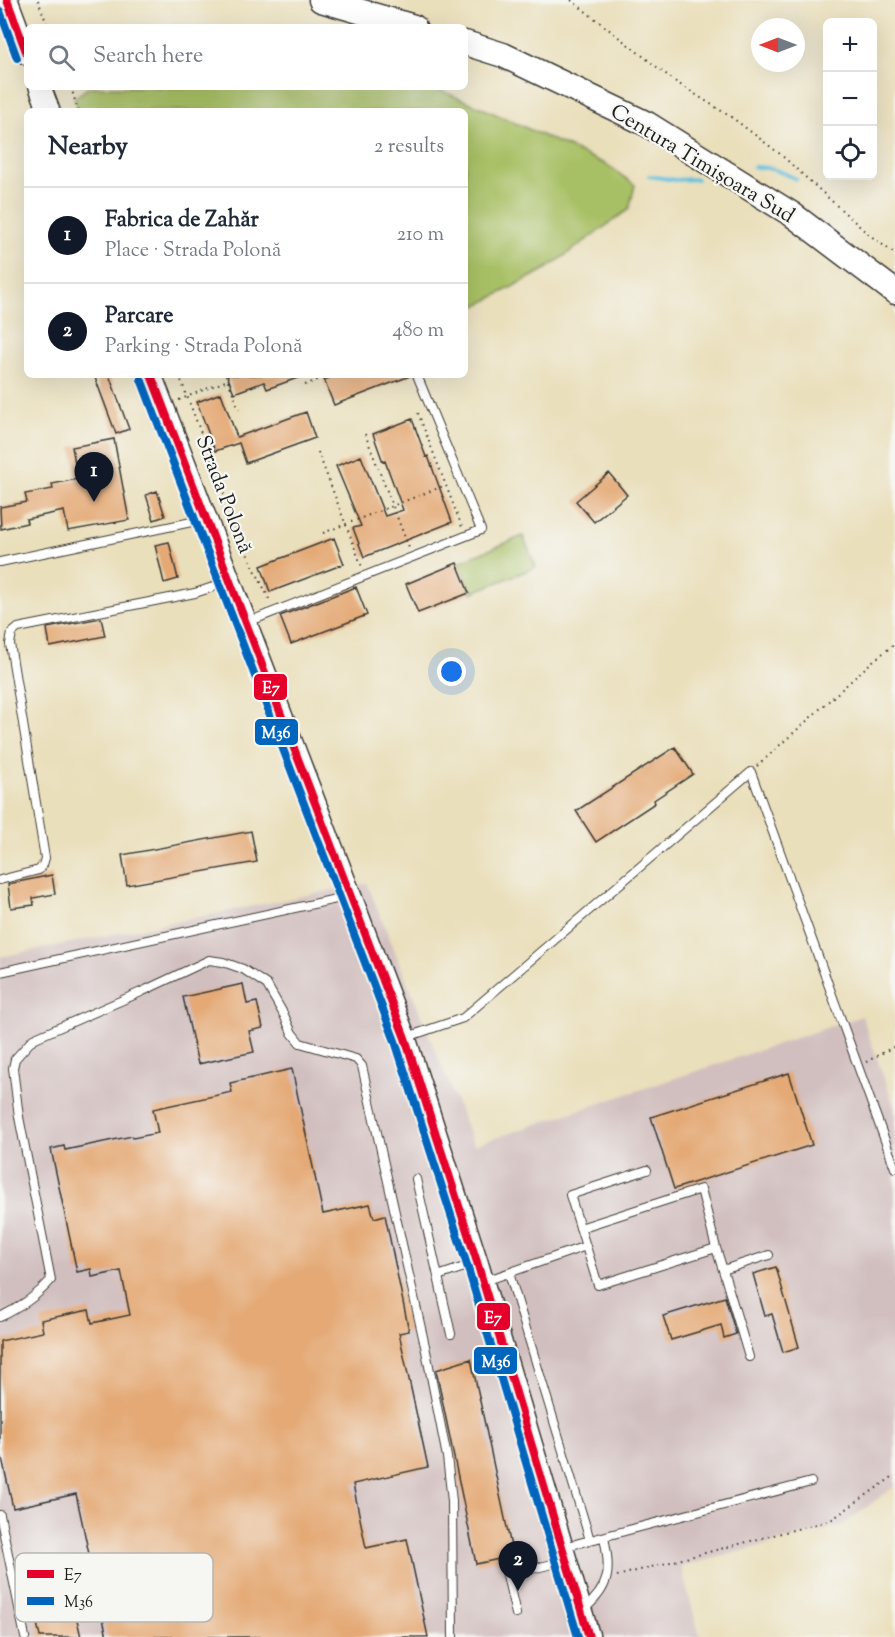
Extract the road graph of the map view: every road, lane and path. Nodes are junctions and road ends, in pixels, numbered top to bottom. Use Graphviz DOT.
graph roads {
  1 [pos="7,0"];
  2 [pos="38,0"];
  3 [pos="321,0"];
  4 [pos="571,0"];
  5 [pos="47,24"];
  6 [pos="404,24"];
  7 [pos="468,44"];
  8 [pos="24,46"];
  9 [pos="41,90"];
  10 [pos="72,90"];
  11 [pos="48,108"];
  12 [pos="77,108"];
  13 [pos="895,254"];
  14 [pos="895,292"];
  15 [pos="153,378"];
  16 [pos="180,378"];
  17 [pos="322,378"];
  18 [pos="418,378"];
  19 [pos="228,380"];
  20 [pos="305,385"];
  21 [pos="187,397"];
  22 [pos="171,403"];
  23 [pos="239,409"];
  24 [pos="418,413"];
  25 [pos="365,434"];
  26 [pos="318,453"];
  27 [pos="446,485"];
  28 [pos="393,506"];
  29 [pos="207,518"];
  30 [pos="346,524"];
  31 [pos="322,533"];
  32 [pos="466,535"];
  33 [pos="412,556"];
  34 [pos="0,562"];
  35 [pos="365,574"];
  36 [pos="231,580"];
  37 [pos="275,611"];
  38 [pos="247,622"];
  39 [pos="895,644"];
  40 [pos="751,772"];
  41 [pos="0,880"];
  42 [pos="352,896"];
  43 [pos="0,972"];
  44 [pos="405,1038"];
  45 [pos="895,1046"];
  46 [pos="858,1067"];
  47 [pos="895,1168"];
  48 [pos="647,1170"];
  49 [pos="416,1179"];
  50 [pos="580,1227"];
  51 [pos="586,1246"];
  52 [pos="716,1248"];
  53 [pos="769,1255"];
  54 [pos="723,1270"];
  55 [pos="480,1272"];
  56 [pos="509,1273"];
  57 [pos="438,1276"];
  58 [pos="0,1317"];
  59 [pos="451,1334"];
  60 [pos="749,1357"];
  61 [pos="895,1475"];
  62 [pos="812,1482"];
  63 [pos="0,1515"];
  64 [pos="604,1537"];
  65 [pos="590,1540"];
  66 [pos="564,1554"];
  67 [pos="608,1578"];
  68 [pos="15,1588"];
  69 [pos="582,1611"];
  70 [pos="516,1614"];
  71 [pos="22,1622"];
  72 [pos="25,1637"];
  73 [pos="453,1637"];
  74 [pos="589,1637"];
  1 -- 8 [label="main road"];
  2 -- 5 [label="path"];
  3 -- 6 [label="main road"];
  4 -- 13 [label="path"];
  7 -- 14 [label="main road, Centura Timișoara Sud"];
  9 -- 11 [label="main road"];
  10 -- 12 [label="path"];
  15 -- 29 [label="main road, Strada Polonă"];
  16 -- 21 [label="path, Strada Polonă"];
  17 -- 20 [label="path"];
  18 -- 32 [label="lane"];
  19 -- 21 [label="path"];
  19 -- 23 [label="path"];
  21 -- 22 [label="path"];
  21 -- 37 [label="path, Strada Polonă"];
  24 -- 27 [label="path"];
  25 -- 28 [label="path"];
  26 -- 30 [label="path"];
  27 -- 28 [label="path"];
  27 -- 32 [label="path"];
  28 -- 30 [label="path"];
  28 -- 33 [label="path"];
  29 -- 34 [label="lane"];
  29 -- 36 [label="main road, Strada Polonă"];
  30 -- 31 [label="path"];
  30 -- 35 [label="path"];
  32 -- 33 [label="lane"];
  33 -- 35 [label="lane"];
  35 -- 37 [label="lane"];
  36 -- 38 [label="main road, Strada Polonă"];
  36 -- 41 [label="lane"];
  37 -- 38 [label="lane"];
  38 -- 42 [label="main road, Strada Polonă"];
  39 -- 40 [label="path"];
  40 -- 44 [label="lane"];
  40 -- 46 [label="lane"];
  42 -- 43 [label="lane"];
  42 -- 44 [label="main road, Strada Polonă"];
  44 -- 55 [label="main road, Strada Polonă"];
  45 -- 46 [label="path"];
  46 -- 47 [label="lane"];
  48 -- 50 [label="lane"];
  49 -- 57 [label="lane"];
  50 -- 51 [label="lane"];
  50 -- 52 [label="lane"];
  51 -- 52 [label="lane"];
  51 -- 56 [label="lane"];
  52 -- 54 [label="lane"];
  53 -- 54 [label="lane"];
  54 -- 60 [label="lane"];
  55 -- 56 [label="lane"];
  55 -- 57 [label="lane"];
  55 -- 66 [label="main road, Strada Polonă"];
  56 -- 65 [label="lane"];
  57 -- 59 [label="lane"];
  58 -- 73 [label="lane"];
  61 -- 67 [label="path"];
  62 -- 64 [label="lane"];
  63 -- 68 [label="lane"];
  64 -- 65 [label="lane"];
  64 -- 67 [label="lane"];
  65 -- 66 [label="lane"];
  66 -- 69 [label="main road, Strada Polonă"];
  66 -- 70 [label="lane"];
  67 -- 69 [label="lane"];
  69 -- 74 [label="main road, Strada Polonă"];
  71 -- 72 [label="lane"];
}
